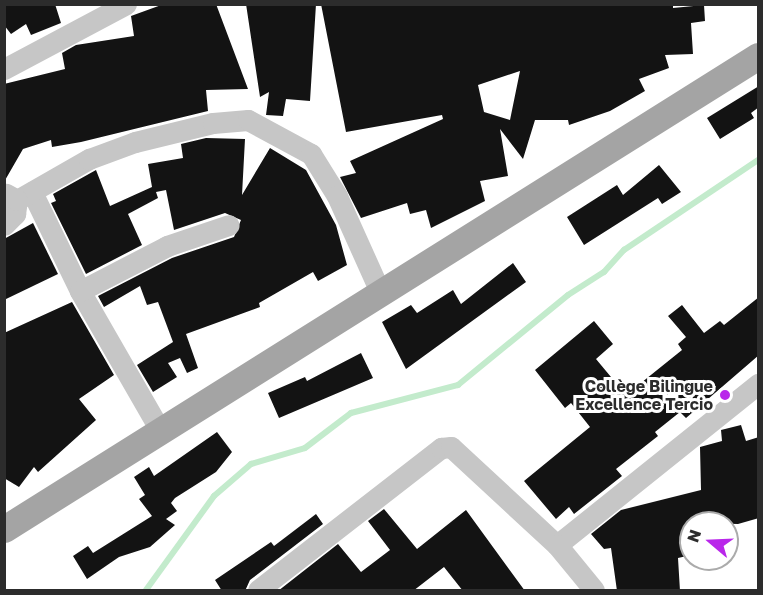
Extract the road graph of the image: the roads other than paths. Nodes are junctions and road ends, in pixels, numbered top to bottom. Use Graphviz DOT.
graph roads {
  1 [pos="126,4"];
  2 [pos="759,56"];
  3 [pos="4,69"];
  4 [pos="18,195"];
  5 [pos="4,225"];
  6 [pos="229,225"];
  7 [pos="80,291"];
  8 [pos="381,294"];
  9 [pos="759,384"];
  10 [pos="161,432"];
  11 [pos="11,519"];
  12 [pos="557,545"];
  13 [pos="258,591"];
  14 [pos="594,591"];
  1 -- 3 [label="street"];
  2 -- 8 [label="main road"];
  4 -- 5 [label="street"];
  4 -- 7 [label="street"];
  4 -- 8 [label="street"];
  6 -- 7 [label="street"];
  7 -- 10 [label="street"];
  8 -- 10 [label="main road"];
  9 -- 12 [label="street"];
  10 -- 11 [label="main road"];
  12 -- 13 [label="street"];
  12 -- 14 [label="street"];
}
